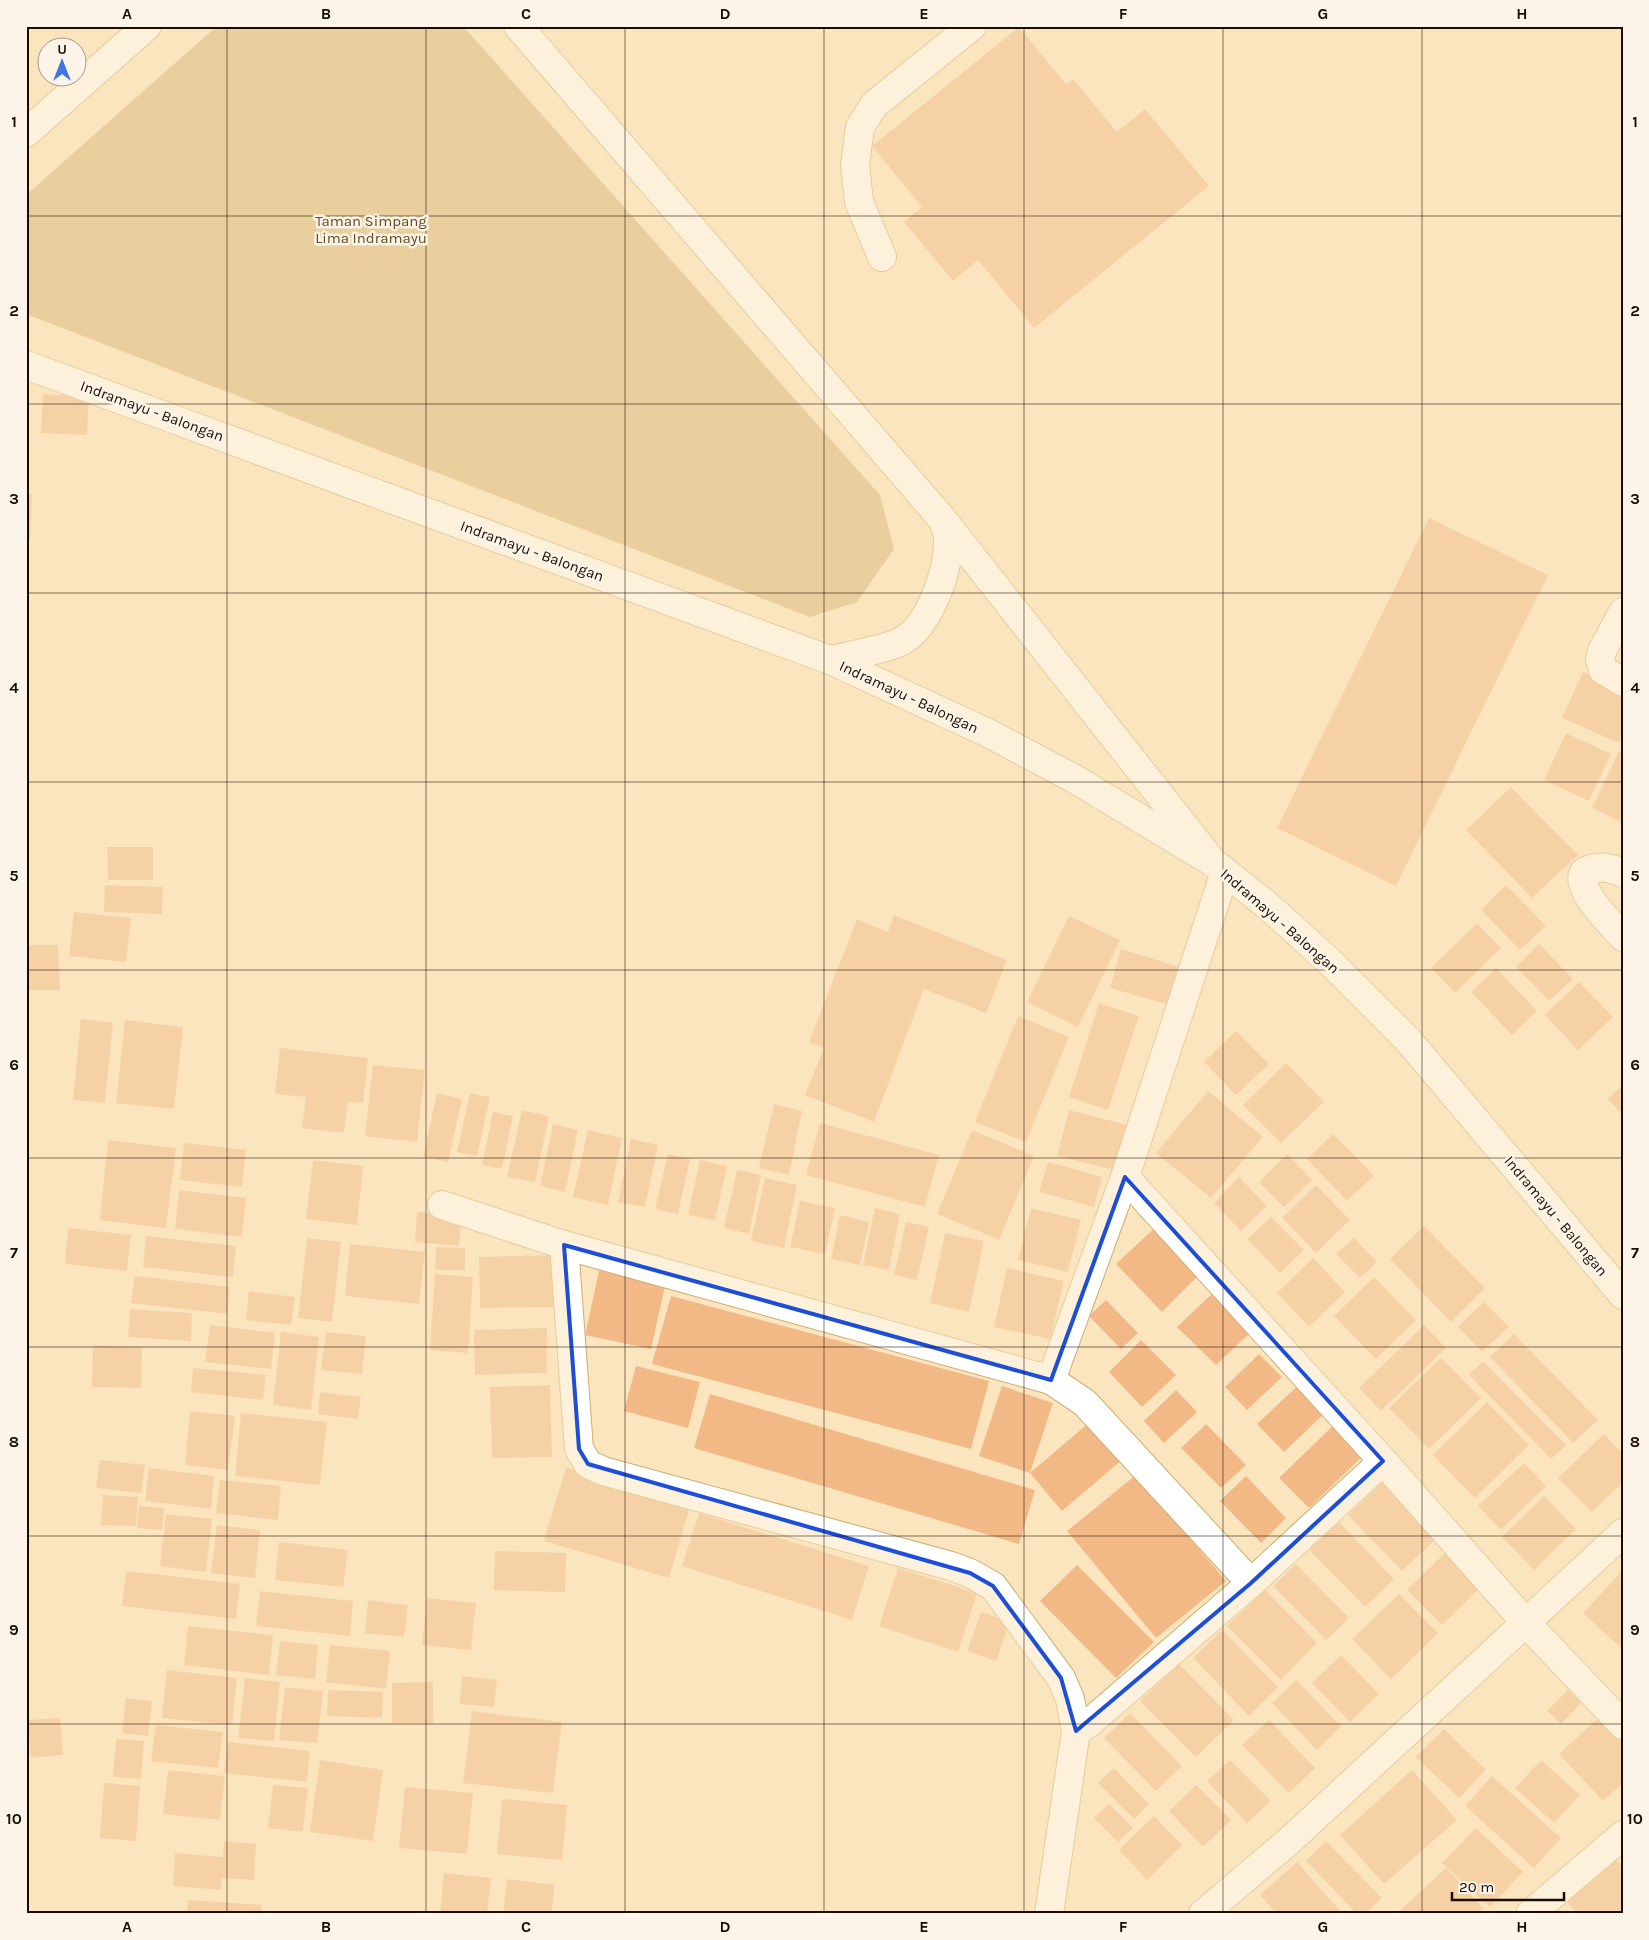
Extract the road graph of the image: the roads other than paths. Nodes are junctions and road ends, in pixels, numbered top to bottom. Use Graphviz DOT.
graph roads {
  1 [pos="147,26"];
  2 [pos="518,26"];
  3 [pos="972,26"];
  4 [pos="26,133"];
  5 [pos="882,257"];
  6 [pos="26,365"];
  7 [pos="943,520"];
  8 [pos="1623,612"];
  9 [pos="830,660"];
  10 [pos="1623,682"];
  11 [pos="1219,868"];
  12 [pos="1623,873"];
  13 [pos="1623,936"];
  14 [pos="1125,1177"];
  15 [pos="442,1205"];
  16 [pos="564,1245"];
  17 [pos="1623,1295"];
  18 [pos="1051,1380"];
  19 [pos="1383,1461"];
  20 [pos="1623,1533"];
  21 [pos="1250,1583"];
  22 [pos="1526,1623"];
  23 [pos="1623,1725"];
  24 [pos="1076,1732"];
  25 [pos="1623,1835"];
  26 [pos="1049,1914"];
  27 [pos="1204,1914"];
  28 [pos="1530,1914"];
  1 -- 4 [label="main road"];
  2 -- 7 [label="main road"];
  3 -- 5 [label="main road"];
  6 -- 9 [label="main road, Indramayu - Balongan"];
  7 -- 9 [label="main road"];
  7 -- 11 [label="main road"];
  8 -- 10 [label="main road"];
  9 -- 11 [label="main road, Indramayu - Balongan"];
  11 -- 14 [label="main road"];
  11 -- 17 [label="main road, Indramayu - Balongan"];
  12 -- 13 [label="main road"];
  14 -- 18 [label="main road"];
  14 -- 19 [label="main road"];
  15 -- 16 [label="main road"];
  16 -- 18 [label="main road"];
  16 -- 24 [label="main road"];
  18 -- 21 [label="main road"];
  19 -- 21 [label="main road"];
  19 -- 22 [label="main road"];
  20 -- 22 [label="main road"];
  21 -- 24 [label="main road"];
  22 -- 23 [label="main road"];
  22 -- 27 [label="main road"];
  24 -- 26 [label="main road"];
  25 -- 28 [label="main road"];
}
